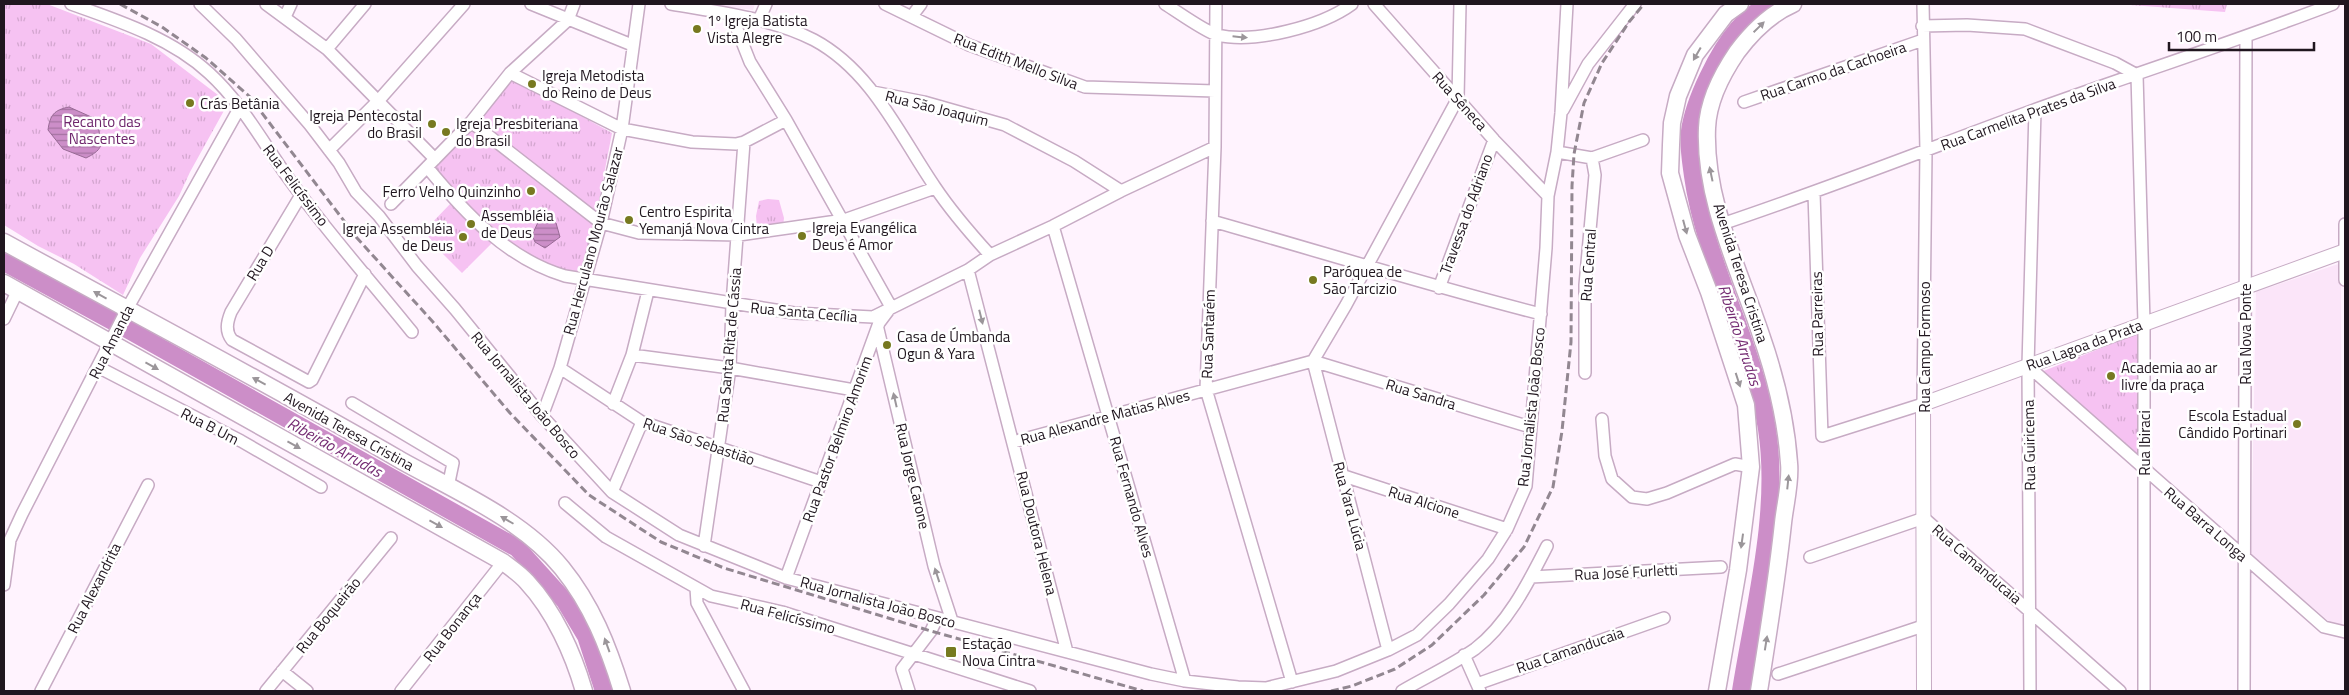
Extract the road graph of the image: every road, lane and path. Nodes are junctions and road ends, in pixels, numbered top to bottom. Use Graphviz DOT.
graph roads {
  1 [pos="71,4"];
  2 [pos="200,4"];
  3 [pos="266,4"];
  4 [pos="291,4"];
  5 [pos="365,4"];
  6 [pos="464,4"];
  7 [pos="531,4"];
  8 [pos="574,4"];
  9 [pos="639,4"];
  10 [pos="671,4"];
  11 [pos="766,4"];
  12 [pos="885,4"];
  13 [pos="921,4"];
  14 [pos="1165,4"];
  15 [pos="1216,4"];
  16 [pos="1352,4"];
  17 [pos="1374,4"];
  18 [pos="1460,4"];
  19 [pos="1567,4"];
  20 [pos="1635,4"];
  21 [pos="1740,4"];
  22 [pos="1794,4"];
  23 [pos="1922,4"];
  24 [pos="2333,4"];
  25 [pos="731,14"];
  26 [pos="285,16"];
  27 [pos="912,16"];
  28 [pos="568,20"];
  29 [pos="759,20"];
  30 [pos="1922,26"];
  31 [pos="1216,34"];
  32 [pos="2246,37"];
  33 [pos="1923,40"];
  34 [pos="632,45"];
  35 [pos="327,48"];
  36 [pos="510,73"];
  37 [pos="2137,75"];
  38 [pos="1214,91"];
  39 [pos="873,92"];
  40 [pos="1458,98"];
  41 [pos="379,100"];
  42 [pos="1744,102"];
  43 [pos="240,107"];
  44 [pos="2035,110"];
  45 [pos="1561,113"];
  46 [pos="786,120"];
  47 [pos="471,122"];
  48 [pos="622,129"];
  49 [pos="1494,140"];
  50 [pos="1643,140"];
  51 [pos="744,142"];
  52 [pos="1215,147"];
  53 [pos="329,150"];
  54 [pos="1926,151"];
  55 [pos="1557,152"];
  56 [pos="1592,158"];
  57 [pos="431,163"];
  58 [pos="935,188"];
  59 [pos="1122,190"];
  60 [pos="1814,193"];
  61 [pos="301,195"];
  62 [pos="1548,196"];
  63 [pos="392,204"];
  64 [pos="844,220"];
  65 [pos="1212,221"];
  66 [pos="601,224"];
  67 [pos="1722,224"];
  68 [pos="2345,224"];
  69 [pos="1053,226"];
  70 [pos="739,235"];
  71 [pos="4,242"];
  72 [pos="2345,251"];
  73 [pos="990,255"];
  74 [pos="1368,265"];
  75 [pos="968,270"];
  76 [pos="365,274"];
  77 [pos="585,278"];
  78 [pos="2345,280"];
  79 [pos="11,286"];
  80 [pos="1439,288"];
  81 [pos="2244,288"];
  82 [pos="648,291"];
  83 [pos="732,304"];
  84 [pos="891,307"];
  85 [pos="124,314"];
  86 [pos="1541,314"];
  87 [pos="4,319"];
  88 [pos="2144,323"];
  89 [pos="878,329"];
  90 [pos="412,332"];
  91 [pos="112,338"];
  92 [pos="632,355"];
  93 [pos="1313,361"];
  94 [pos="2028,366"];
  95 [pos="98,367"];
  96 [pos="560,368"];
  97 [pos="730,368"];
  98 [pos="1585,373"];
  99 [pos="1206,389"];
  100 [pos="854,390"];
  101 [pos="352,403"];
  102 [pos="613,404"];
  103 [pos="1923,404"];
  104 [pos="1109,415"];
  105 [pos="542,416"];
  106 [pos="1602,419"];
  107 [pos="642,422"];
  108 [pos="1530,427"];
  109 [pos="1822,436"];
  110 [pos="1013,442"];
  111 [pos="718,448"];
  112 [pos="1751,466"];
  113 [pos="2144,470"];
  114 [pos="1341,475"];
  115 [pos="820,482"];
  116 [pos="148,485"];
  117 [pos="320,487"];
  118 [pos="448,487"];
  119 [pos="612,492"];
  120 [pos="565,503"];
  121 [pos="1924,518"];
  122 [pos="1508,529"];
  123 [pos="391,538"];
  124 [pos="704,546"];
  125 [pos="1547,546"];
  126 [pos="1810,557"];
  127 [pos="2245,558"];
  128 [pos="503,562"];
  129 [pos="1721,567"];
  130 [pos="1532,577"];
  131 [pos="786,578"];
  132 [pos="4,585"];
  133 [pos="696,588"];
  134 [pos="2031,611"];
  135 [pos="937,618"];
  136 [pos="1664,618"];
  137 [pos="952,621"];
  138 [pos="1924,626"];
  139 [pos="2345,632"];
  140 [pos="1388,650"];
  141 [pos="1067,652"];
  142 [pos="914,653"];
  143 [pos="1464,655"];
  144 [pos="282,671"];
  145 [pos="1778,674"];
  146 [pos="1185,681"];
  147 [pos="1292,682"];
  148 [pos="1478,687"];
  149 [pos="41,691"];
  150 [pos="266,691"];
  151 [pos="307,691"];
  152 [pos="401,691"];
  153 [pos="584,691"];
  154 [pos="622,691"];
  155 [pos="744,691"];
  156 [pos="909,691"];
  157 [pos="1030,691"];
  158 [pos="1402,691"];
  159 [pos="1717,691"];
  160 [pos="1759,691"];
  161 [pos="1924,691"];
  162 [pos="2030,691"];
  163 [pos="2120,691"];
  164 [pos="2144,691"];
  165 [pos="2244,691"];
  1 -- 43 [label="street, Rua Felicíssimo"];
  2 -- 53 [label="street, Rua Jornalista João Bosco"];
  3 -- 26 [label="street, Rua Santa Cecília"];
  4 -- 26 [label="street"];
  5 -- 35 [label="street"];
  6 -- 41 [label="street"];
  7 -- 28 [label="street"];
  8 -- 28 [label="street"];
  9 -- 34 [label="street, Rua Herculano Mourão Salazar"];
  10 -- 25 [label="street, Rua São Joaquim"];
  11 -- 29 [label="street"];
  12 -- 27 [label="street, Rua Edith Mello Silva"];
  13 -- 27 [label="street"];
  14 -- 31 [label="street"];
  15 -- 31 [label="street, Rua Santarém"];
  31 -- 16 [label="street, one-way"];
  17 -- 40 [label="street, Rua Sêneca"];
  18 -- 40 [label="street"];
  19 -- 45 [label="street, Rua Jornalista João Bosco"];
  20 -- 45 [label="street"];
  21 -- 112 [label="main road, one-way"];
  67 -- 22 [label="main road, Avenida Teresa Cristina, one-way"];
  23 -- 30 [label="street, Rua Campo Formoso"];
  24 -- 32 [label="street, Rua Carmelita Prates da Silva"];
  25 -- 29 [label="street, Rua São Joaquim"];
  25 -- 46 [label="street"];
  26 -- 35 [label="street, Rua Santa Cecília"];
  27 -- 38 [label="street, Rua Edith Mello Silva"];
  28 -- 34 [label="street"];
  28 -- 36 [label="street"];
  29 -- 39 [label="street, Rua São Joaquim"];
  30 -- 33 [label="street, Rua Campo Formoso"];
  30 -- 37 [label="street"];
  31 -- 38 [label="street, Rua Santarém"];
  32 -- 37 [label="street, Rua Carmelita Prates da Silva"];
  32 -- 81 [label="street, Rua Nova Ponte"];
  33 -- 42 [label="street, Rua Carmo da Cachoeira"];
  33 -- 54 [label="street, Rua Campo Formoso"];
  34 -- 48 [label="street, Rua Herculano Mourão Salazar"];
  35 -- 41 [label="street, Rua Santa Cecília"];
  36 -- 47 [label="street"];
  36 -- 48 [label="street"];
  37 -- 44 [label="street, Rua Carmelita Prates da Silva"];
  37 -- 88 [label="street, Rua Ibiraci"];
  38 -- 52 [label="street, Rua Santarém"];
  39 -- 58 [label="street"];
  39 -- 59 [label="street, Rua São Joaquim"];
  40 -- 49 [label="street, Rua Sêneca"];
  40 -- 74 [label="street"];
  41 -- 53 [label="street"];
  41 -- 57 [label="street, Rua Santa Cecília"];
  43 -- 61 [label="street, Rua Felicíssimo"];
  43 -- 85 [label="street, Rua Amanda"];
  44 -- 54 [label="street, Rua Carmelita Prates da Silva"];
  44 -- 94 [label="street, Rua Guiricema"];
  45 -- 55 [label="street, Rua Jornalista João Bosco"];
  46 -- 51 [label="street"];
  46 -- 64 [label="street"];
  47 -- 57 [label="street"];
  47 -- 66 [label="street"];
  48 -- 51 [label="street"];
  48 -- 66 [label="street, Rua Herculano Mourão Salazar"];
  49 -- 62 [label="street, Rua Sêneca"];
  49 -- 80 [label="street, Travessa do Adriano"];
  50 -- 56 [label="street"];
  51 -- 70 [label="street, Rua Santa Rita de Cássia"];
  52 -- 59 [label="street, Rua Santa Cecília"];
  52 -- 65 [label="street, Rua Santarém"];
  53 -- 105 [label="street, Rua Jornalista João Bosco"];
  54 -- 60 [label="street, Rua Carmelita Prates da Silva"];
  54 -- 103 [label="street, Rua Campo Formoso"];
  55 -- 56 [label="street"];
  55 -- 62 [label="street, Rua Jornalista João Bosco"];
  56 -- 98 [label="street, Rua Central"];
  57 -- 63 [label="street"];
  57 -- 77 [label="street, Rua Santa Cecília"];
  58 -- 64 [label="street"];
  58 -- 73 [label="street"];
  59 -- 69 [label="street, Rua Santa Cecília"];
  60 -- 67 [label="street, Rua Carmelita Prates da Silva"];
  60 -- 109 [label="street, Rua Parreiras"];
  61 -- 76 [label="street, Rua Felicíssimo"];
  61 -- 76 [label="street, Rua D"];
  62 -- 86 [label="street, Rua Jornalista João Bosco"];
  64 -- 70 [label="street"];
  64 -- 84 [label="street"];
  65 -- 74 [label="street"];
  65 -- 99 [label="street, Rua Santarém"];
  66 -- 70 [label="street"];
  66 -- 77 [label="street, Rua Herculano Mourão Salazar"];
  160 -- 67 [label="main road, Avenida Teresa Cristina, one-way"];
  68 -- 72 [label="street"];
  69 -- 73 [label="street, Rua Santa Cecília"];
  69 -- 104 [label="street, Rua Fernando Alves"];
  70 -- 83 [label="street, Rua Santa Rita de Cássia"];
  85 -- 71 [label="main road, Avenida Teresa Cristina, one-way"];
  72 -- 78 [label="street"];
  72 -- 81 [label="street, Rua Lagoa da Prata"];
  73 -- 75 [label="street, Rua Santa Cecília"];
  74 -- 80 [label="street"];
  74 -- 93 [label="street"];
  75 -- 84 [label="street, Rua Santa Cecília"];
  75 -- 110 [label="street, Rua Doutora Helena, one-way"];
  76 -- 90 [label="street, Rua Felicíssimo"];
  77 -- 82 [label="street, Rua Santa Cecília"];
  77 -- 96 [label="street, Rua Herculano Mourão Salazar"];
  79 -- 87 [label="street"];
  79 -- 91 [label="main road"];
  80 -- 86 [label="street"];
  81 -- 88 [label="street, Rua Lagoa da Prata"];
  81 -- 127 [label="street, Rua Nova Ponte"];
  82 -- 83 [label="street, Rua Santa Cecília"];
  82 -- 92 [label="street"];
  83 -- 84 [label="street, Rua Santa Cecília"];
  83 -- 97 [label="street, Rua Santa Rita de Cássia"];
  84 -- 89 [label="street, Rua Pastor Belmiro Amorim"];
  85 -- 91 [label="street, Rua Amanda"];
  118 -- 85 [label="main road, Avenida Teresa Cristina, one-way"];
  86 -- 108 [label="street, Rua Jornalista João Bosco"];
  88 -- 94 [label="street, Rua Lagoa da Prata"];
  88 -- 113 [label="street, Rua Ibiraci"];
  89 -- 100 [label="street, Rua Pastor Belmiro Amorim"];
  137 -- 89 [label="street, Rua Jorge Carone, one-way"];
  91 -- 95 [label="street, Rua Amanda"];
  91 -- 128 [label="main road, one-way"];
  92 -- 97 [label="street"];
  92 -- 102 [label="street"];
  93 -- 99 [label="street, Rua Alexandre Matias Alves"];
  93 -- 108 [label="street, Rua Sandra"];
  93 -- 114 [label="street, Rua Yara Lúcia"];
  94 -- 103 [label="street, Rua Lagoa da Prata"];
  94 -- 113 [label="street, Rua Barra Longa"];
  94 -- 134 [label="street, Rua Guiricema"];
  95 -- 117 [label="street, Rua B Um"];
  95 -- 132 [label="street, Rua Amanda"];
  96 -- 102 [label="street, Rua São Sebastião"];
  96 -- 105 [label="street, Rua Herculano Mourão Salazar"];
  97 -- 100 [label="street"];
  97 -- 111 [label="street, Rua Santa Rita de Cássia"];
  99 -- 104 [label="street, Rua Alexandre Matias Alves"];
  99 -- 147 [label="street, Rua Santarém"];
  100 -- 115 [label="street, Rua Pastor Belmiro Amorim"];
  101 -- 118 [label="street"];
  102 -- 107 [label="street, Rua São Sebastião"];
  103 -- 109 [label="street, Rua Lagoa da Prata"];
  103 -- 121 [label="street, Rua Campo Formoso"];
  104 -- 110 [label="street, Rua Alexandre Matias Alves"];
  104 -- 146 [label="street, Rua Fernando Alves"];
  105 -- 119 [label="street, Rua Jornalista João Bosco"];
  106 -- 112 [label="street"];
  107 -- 111 [label="street, Rua São Sebastião"];
  107 -- 119 [label="street"];
  108 -- 122 [label="street, Rua Jornalista João Bosco"];
  110 -- 141 [label="street, Rua Doutora Helena"];
  111 -- 115 [label="street, Rua São Sebastião"];
  111 -- 124 [label="street, Rua Santa Rita de Cássia"];
  112 -- 159 [label="main road, one-way"];
  113 -- 127 [label="street, Rua Barra Longa"];
  113 -- 164 [label="street, Rua Ibiraci"];
  114 -- 122 [label="street, Rua Alcione"];
  114 -- 140 [label="street, Rua Yara Lúcia"];
  115 -- 131 [label="street, Rua Pastor Belmiro Amorim"];
  116 -- 149 [label="street, Rua Alexandrita"];
  154 -- 118 [label="main road, Avenida Teresa Cristina, one-way"];
  119 -- 124 [label="street, Rua Jornalista João Bosco"];
  120 -- 133 [label="street, Rua Felicíssimo"];
  121 -- 126 [label="street, Rua Camanducaia"];
  121 -- 134 [label="street, Rua Camanducaia"];
  121 -- 138 [label="street, Rua Campo Formoso"];
  122 -- 140 [label="street, Rua Jornalista João Bosco"];
  123 -- 144 [label="street, Rua Boqueirão"];
  124 -- 131 [label="street, Rua Jornalista João Bosco"];
  125 -- 130 [label="street"];
  127 -- 139 [label="street, Rua Barra Longa"];
  127 -- 165 [label="street, Rua Nova Ponte"];
  128 -- 152 [label="street, Rua Bonança"];
  128 -- 153 [label="main road"];
  129 -- 130 [label="street, Rua José Furletti"];
  130 -- 143 [label="street"];
  131 -- 135 [label="street, Rua Jornalista João Bosco"];
  133 -- 142 [label="street, Rua Felicíssimo"];
  133 -- 155 [label="street"];
  134 -- 162 [label="street, Rua Guiricema"];
  134 -- 163 [label="street, Rua Camanducaia"];
  135 -- 137 [label="street, Rua Jornalista João Bosco"];
  135 -- 142 [label="street"];
  136 -- 148 [label="street, Rua Camanducaia"];
  137 -- 141 [label="street, Rua Jornalista João Bosco"];
  138 -- 145 [label="street"];
  138 -- 161 [label="street, Rua Campo Formoso"];
  140 -- 147 [label="street, Rua Jornalista João Bosco"];
  141 -- 146 [label="street, Rua Jornalista João Bosco"];
  142 -- 156 [label="street"];
  142 -- 157 [label="street, Rua Felicíssimo"];
  143 -- 148 [label="street"];
  143 -- 158 [label="street"];
  144 -- 150 [label="street, Rua Boqueirão"];
  144 -- 151 [label="street"];
  146 -- 147 [label="street, Rua Jornalista João Bosco"];
}
